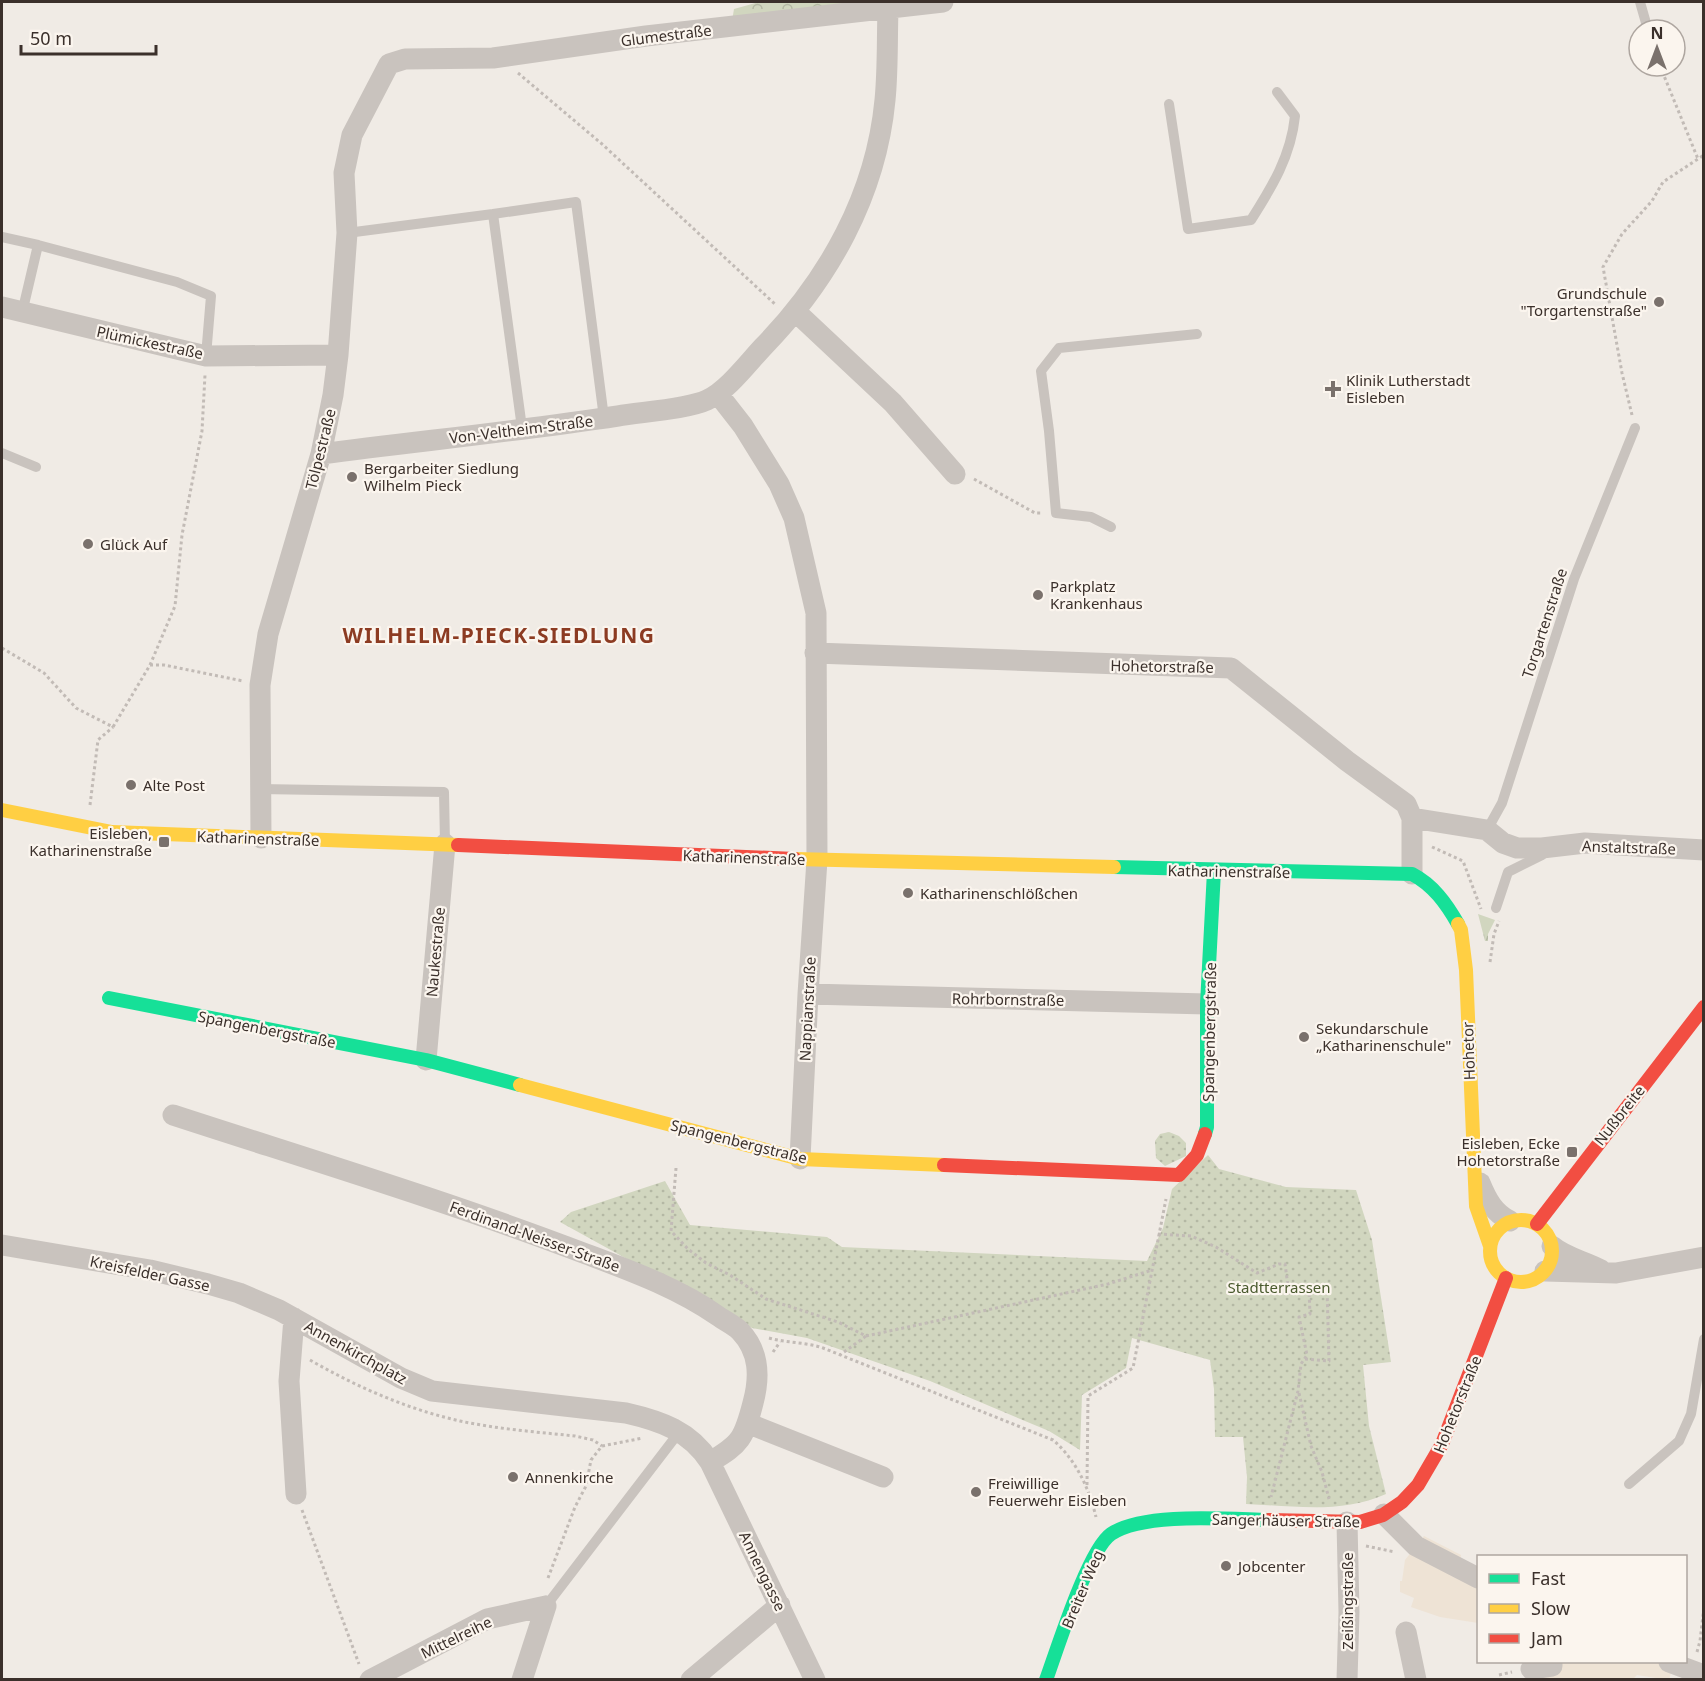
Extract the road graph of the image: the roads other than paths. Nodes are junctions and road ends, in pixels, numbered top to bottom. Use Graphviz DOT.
graph roads {
  1 [pos="942,2"];
  2 [pos="1640,2"];
  3 [pos="888,9"];
  4 [pos="1645,18"];
  5 [pos="389,64"];
  6 [pos="1277,92"];
  7 [pos="1169,104"];
  8 [pos="493,214"];
  9 [pos="347,233"];
  10 [pos="2,237"];
  11 [pos="38,245"];
  12 [pos="2,307"];
  13 [pos="22,312"];
  14 [pos="793,315"];
  15 [pos="1197,334"];
  16 [pos="338,355"];
  17 [pos="206,356"];
  18 [pos="718,393"];
  19 [pos="604,418"];
  20 [pos="1635,428"];
  21 [pos="522,429"];
  22 [pos="2,453"];
  23 [pos="321,454"];
  24 [pos="36,467"];
  25 [pos="956,474"];
  26 [pos="1111,527"];
  27 [pos="815,653"];
  28 [pos="259,789"];
  29 [pos="2,810"];
  30 [pos="1412,818"];
  31 [pos="1487,830"];
  32 [pos="261,838"];
  33 [pos="445,844"];
  34 [pos="1542,848"];
  35 [pos="1704,850"];
  36 [pos="817,860"];
  37 [pos="1214,871"];
  38 [pos="1412,874"];
  39 [pos="1496,908"];
  40 [pos="808,994"];
  41 [pos="109,998"];
  42 [pos="1208,1004"];
  43 [pos="1704,1007"];
  44 [pos="426,1060"];
  45 [pos="173,1115"];
  46 [pos="800,1159"];
  47 [pos="1476,1172"];
  48 [pos="1510,1221"];
  49 [pos="1537,1224"];
  50 [pos="2,1245"];
  51 [pos="1490,1246"];
  52 [pos="1552,1246"];
  53 [pos="1704,1257"];
  54 [pos="1545,1271"];
  55 [pos="1604,1271"];
  56 [pos="1506,1278"];
  57 [pos="294,1318"];
  58 [pos="1704,1340"];
  59 [pos="747,1423"];
  60 [pos="680,1431"];
  61 [pos="710,1462"];
  62 [pos="883,1477"];
  63 [pos="1629,1484"];
  64 [pos="296,1494"];
  65 [pos="1384,1514"];
  66 [pos="1143,1521"];
  67 [pos="1347,1522"];
  68 [pos="1477,1577"];
  69 [pos="780,1605"];
  70 [pos="546,1606"];
  71 [pos="1406,1632"];
  72 [pos="1552,1663"];
  73 [pos="1672,1663"];
  74 [pos="1531,1669"];
  75 [pos="1697,1673"];
  76 [pos="365,1674"];
  77 [pos="522,1680"];
  78 [pos="691,1680"];
  79 [pos="815,1680"];
  80 [pos="1046,1680"];
  81 [pos="1347,1680"];
  82 [pos="1416,1680"];
  1 -- 3 [label="street, Glumestraße"];
  2 -- 4 [label="lane"];
  3 -- 5 [label="street, Glumestraße"];
  3 -- 14 [label="street"];
  5 -- 9 [label="street, Tölpestraße"];
  6 -- 7 [label="lane"];
  8 -- 9 [label="lane"];
  8 -- 19 [label="lane"];
  8 -- 21 [label="lane"];
  9 -- 16 [label="street, Tölpestraße"];
  10 -- 11 [label="lane"];
  11 -- 13 [label="lane"];
  11 -- 17 [label="lane"];
  12 -- 13 [label="street, Plümickestraße"];
  13 -- 17 [label="street, Plümickestraße"];
  14 -- 18 [label="street"];
  14 -- 25 [label="street"];
  15 -- 26 [label="lane"];
  16 -- 17 [label="street, Plümickestraße"];
  16 -- 23 [label="street, Tölpestraße"];
  18 -- 19 [label="street, Von-Veltheim-Straße"];
  18 -- 27 [label="street, Nappianstraße"];
  19 -- 21 [label="street, Von-Veltheim-Straße"];
  20 -- 31 [label="lane, Torgartenstraße"];
  21 -- 23 [label="street, Von-Veltheim-Straße"];
  22 -- 24 [label="lane"];
  23 -- 28 [label="street, Tölpestraße"];
  27 -- 30 [label="street, Hohetorstraße"];
  27 -- 36 [label="street, Nappianstraße"];
  28 -- 32 [label="street, Tölpestraße"];
  28 -- 33 [label="lane"];
  29 -- 32 [label="street, Katharinenstraße"];
  30 -- 31 [label="street"];
  30 -- 38 [label="street"];
  31 -- 34 [label="street, Anstaltstraße"];
  32 -- 33 [label="street, Katharinenstraße"];
  33 -- 36 [label="street, Katharinenstraße"];
  33 -- 44 [label="street, Naukestraße"];
  34 -- 35 [label="street, Anstaltstraße"];
  34 -- 39 [label="lane"];
  36 -- 37 [label="street, Katharinenstraße"];
  36 -- 40 [label="street, Nappianstraße"];
  37 -- 38 [label="street, Katharinenstraße"];
  37 -- 42 [label="street, Spangenbergstraße"];
  38 -- 47 [label="street, Hohetor"];
  40 -- 42 [label="street, Rohrbornstraße"];
  40 -- 46 [label="street, Nappianstraße"];
  41 -- 44 [label="street, Spangenbergstraße"];
  42 -- 46 [label="street, Spangenbergstraße"];
  43 -- 49 [label="street, Nußbreite"];
  44 -- 46 [label="street, Spangenbergstraße"];
  45 -- 59 [label="street, Ferdinand-Neisser-Straße"];
  47 -- 48 [label="street, Hohetor"];
  47 -- 51 [label="street, Hohetor"];
  48 -- 49 [label="street"];
  48 -- 51 [label="street"];
  49 -- 52 [label="street"];
  50 -- 57 [label="street, Kreisfelder Gasse"];
  51 -- 56 [label="street"];
  52 -- 54 [label="street"];
  52 -- 55 [label="street"];
  53 -- 55 [label="street"];
  54 -- 55 [label="street"];
  54 -- 56 [label="street"];
  56 -- 65 [label="street, Hohetorstraße"];
  57 -- 60 [label="street, Annenkirchplatz"];
  57 -- 64 [label="street, Annenkirchplatz"];
  58 -- 63 [label="lane"];
  59 -- 61 [label="street, Ferdinand-Neisser-Straße"];
  59 -- 62 [label="street"];
  60 -- 61 [label="street, Annenkirchplatz"];
  60 -- 70 [label="lane"];
  61 -- 69 [label="street, Annengasse"];
  65 -- 67 [label="street, Sangerhäuser Straße"];
  65 -- 68 [label="street"];
  66 -- 67 [label="street, Sangerhäuser Straße"];
  66 -- 80 [label="street, Breiter Weg"];
  67 -- 81 [label="street, Zeißingstraße"];
  69 -- 78 [label="street"];
  69 -- 79 [label="street, Annengasse"];
  70 -- 76 [label="street, Mittelreihe"];
  70 -- 77 [label="street"];
  71 -- 82 [label="street"];
  72 -- 74 [label="street"];
  73 -- 75 [label="street"];
}
